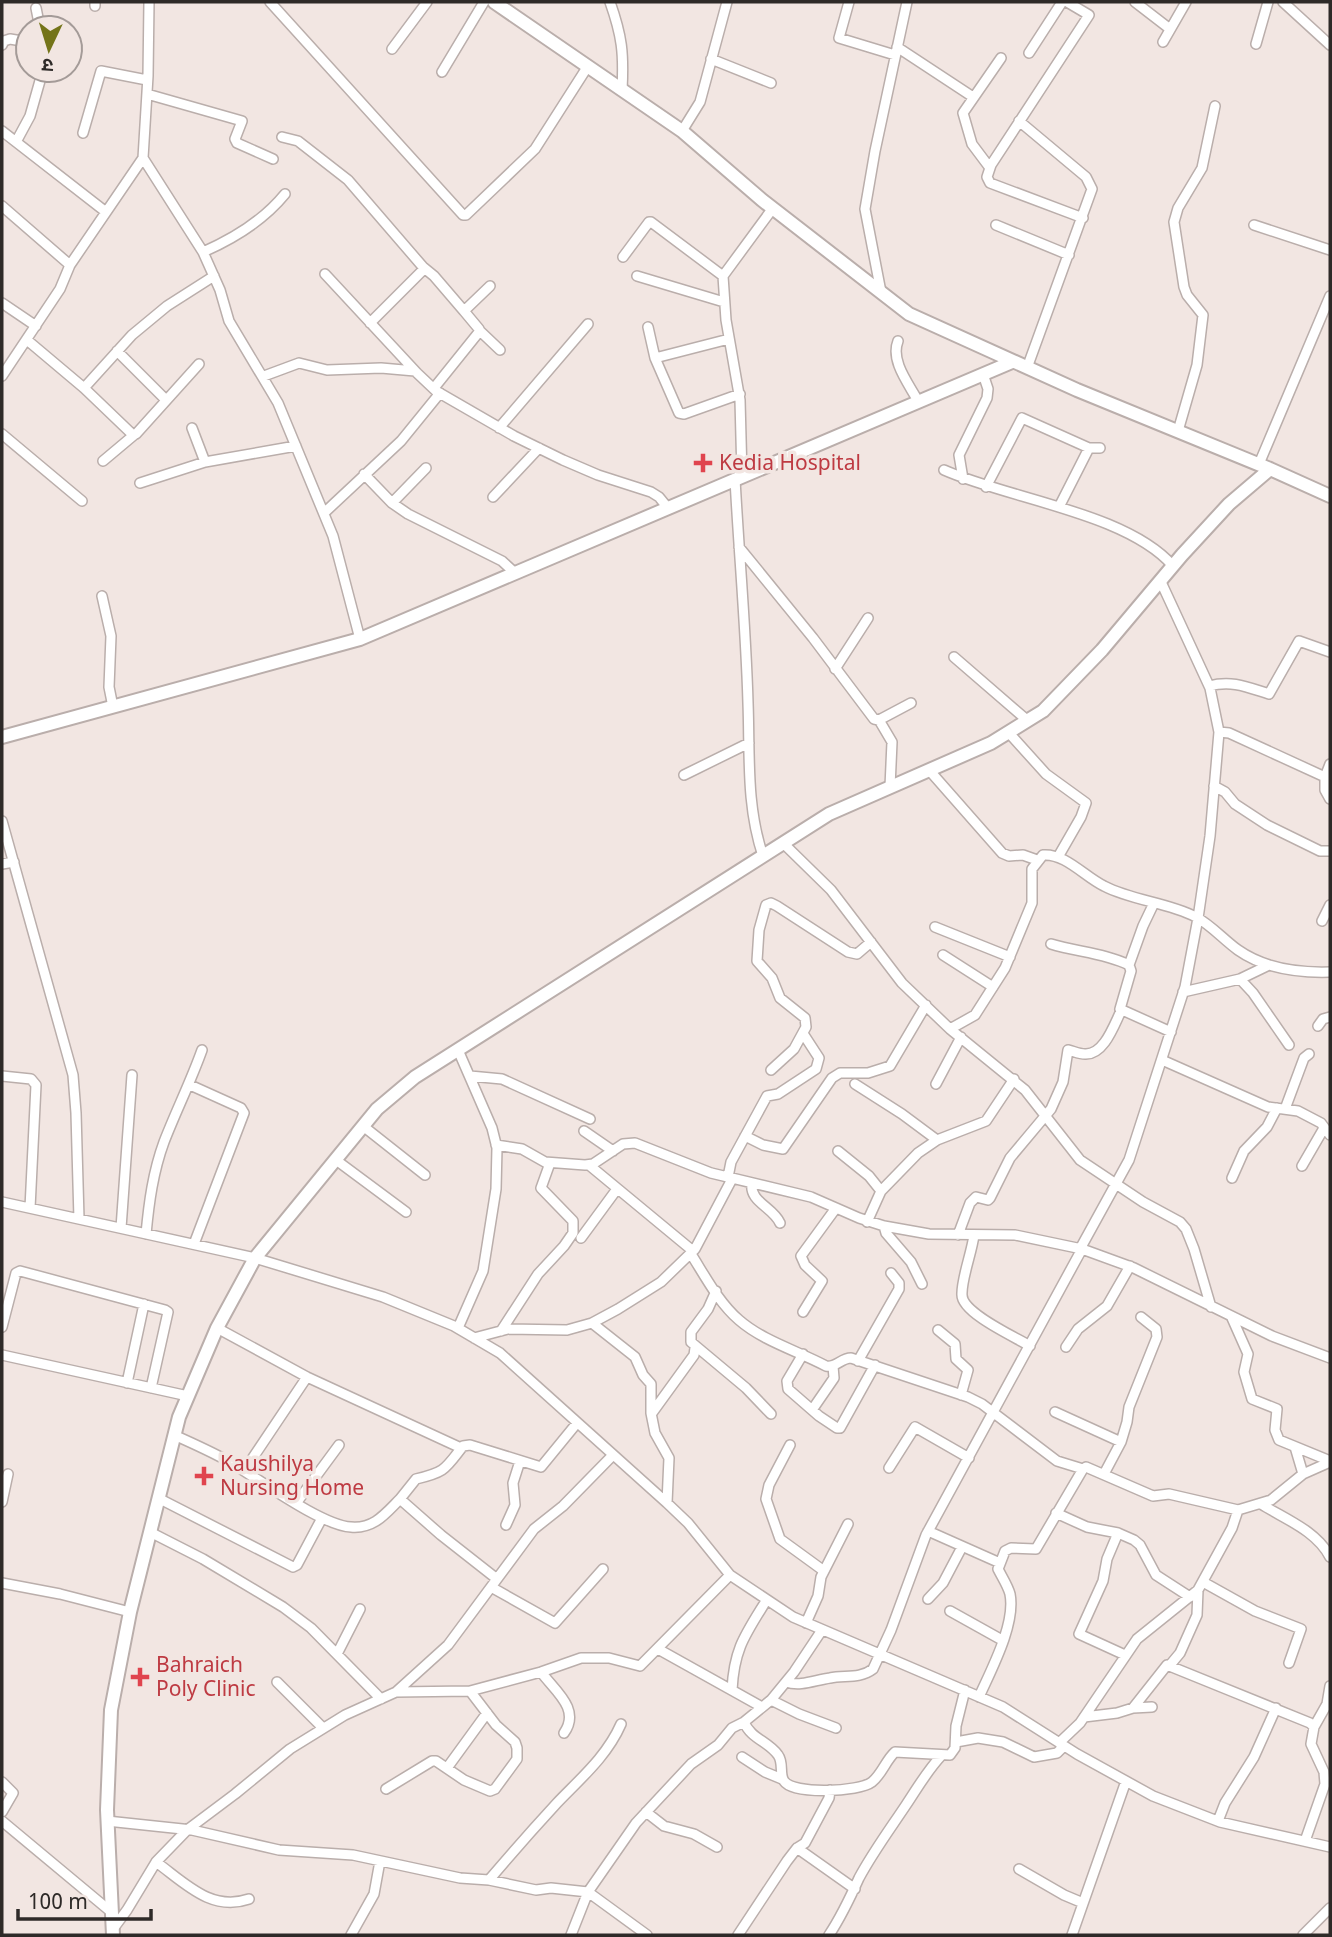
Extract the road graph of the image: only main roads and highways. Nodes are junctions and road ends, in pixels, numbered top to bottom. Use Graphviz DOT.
graph roads {
  1 [pos="494,2"];
  2 [pos="1012,362"];
  3 [pos="1265,467"];
  4 [pos="1330,496"];
  5 [pos="2,737"];
  6 [pos="113,1932"];
  1 -- 2 [label="main road"];
  2 -- 3 [label="main road"];
  2 -- 5 [label="main road"];
  3 -- 4 [label="main road"];
  3 -- 6 [label="main road"];
}
